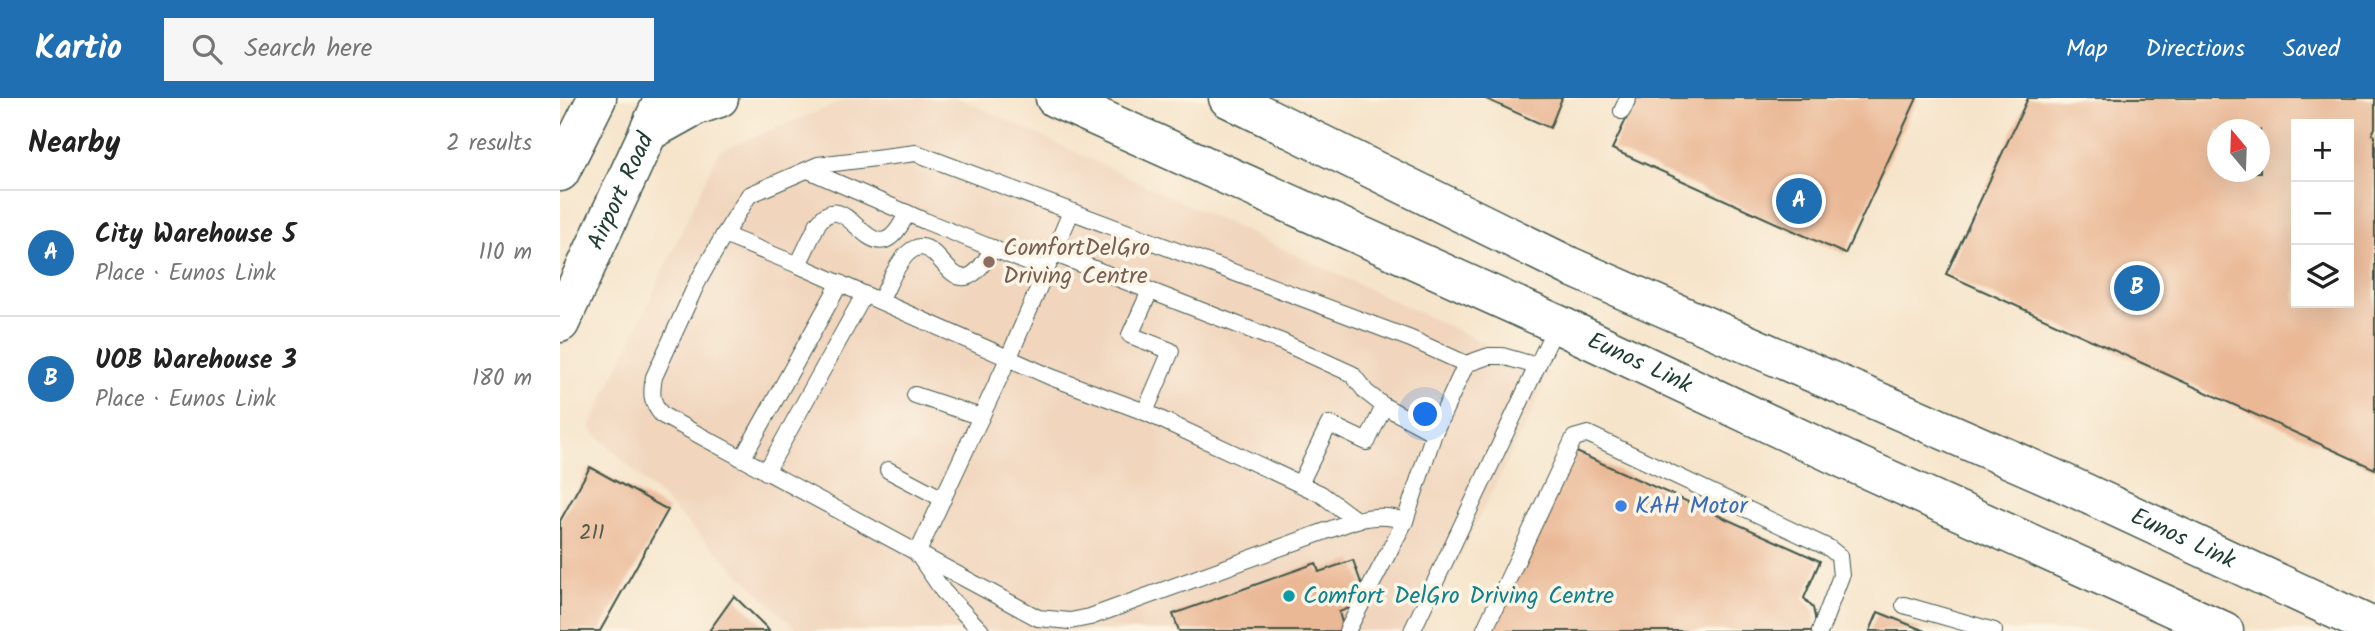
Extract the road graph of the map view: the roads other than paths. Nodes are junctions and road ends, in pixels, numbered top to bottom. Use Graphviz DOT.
graph roads {
  1 [pos="597,98"];
  2 [pos="719,98"];
  3 [pos="1055,98"];
  4 [pos="1228,98"];
  5 [pos="657,114"];
  6 [pos="808,170"];
  7 [pos="560,172"];
  8 [pos="1071,212"];
  9 [pos="907,213"];
  10 [pos="724,235"];
  11 [pos="993,248"];
  12 [pos="1053,253"];
  13 [pos="798,265"];
  14 [pos="1046,270"];
  15 [pos="840,284"];
  16 [pos="1150,290"];
  17 [pos="864,295"];
  18 [pos="880,301"];
  19 [pos="560,323"];
  20 [pos="1556,324"];
  21 [pos="1009,358"];
  22 [pos="1466,364"];
  23 [pos="1537,366"];
  24 [pos="915,395"];
  25 [pos="1384,406"];
  26 [pos="1145,412"];
  27 [pos="981,417"];
  28 [pos="1434,433"];
  29 [pos="742,459"];
  30 [pos="888,470"];
  31 [pos="766,472"];
  32 [pos="1300,484"];
  33 [pos="943,499"];
  34 [pos="1356,520"];
  35 [pos="1405,521"];
  36 [pos="917,554"];
  37 [pos="1904,604"];
  38 [pos="2337,610"];
  39 [pos="2375,616"];
  40 [pos="2375,628"];
  41 [pos="981,631"];
  42 [pos="1347,631"];
  43 [pos="1412,631"];
  44 [pos="1484,631"];
  45 [pos="1819,631"];
  46 [pos="1994,631"];
  47 [pos="2224,631"];
  1 -- 7 [label="main road"];
  2 -- 5 [label="main road"];
  3 -- 20 [label="main road, Eunos Link"];
  4 -- 38 [label="main road, Eunos Link"];
  5 -- 19 [label="main road, Airport Road"];
  6 -- 8 [label="lane"];
  6 -- 9 [label="lane"];
  6 -- 10 [label="lane"];
  8 -- 12 [label="lane"];
  8 -- 22 [label="lane"];
  9 -- 11 [label="lane"];
  9 -- 13 [label="lane"];
  10 -- 13 [label="lane"];
  10 -- 29 [label="lane"];
  11 -- 14 [label="lane"];
  11 -- 18 [label="lane"];
  12 -- 14 [label="lane"];
  12 -- 16 [label="lane"];
  13 -- 15 [label="lane"];
  14 -- 21 [label="lane"];
  15 -- 17 [label="lane"];
  15 -- 29 [label="lane"];
  16 -- 25 [label="lane"];
  16 -- 26 [label="lane"];
  17 -- 18 [label="lane"];
  17 -- 31 [label="lane"];
  18 -- 21 [label="lane"];
  20 -- 23 [label="lane"];
  20 -- 47 [label="main road, Eunos Link"];
  21 -- 26 [label="lane"];
  21 -- 27 [label="lane"];
  22 -- 23 [label="lane"];
  22 -- 28 [label="lane"];
  23 -- 43 [label="lane"];
  24 -- 27 [label="lane"];
  25 -- 28 [label="lane"];
  25 -- 32 [label="lane"];
  26 -- 32 [label="lane"];
  27 -- 33 [label="lane"];
  28 -- 35 [label="lane"];
  29 -- 31 [label="lane"];
  30 -- 33 [label="lane"];
  31 -- 36 [label="lane"];
  32 -- 34 [label="lane"];
  33 -- 36 [label="lane"];
  34 -- 35 [label="lane"];
  34 -- 36 [label="lane"];
  35 -- 42 [label="lane"];
  36 -- 41 [label="lane"];
  37 -- 46 [label="lane"];
  38 -- 39 [label="main road"];
  38 -- 40 [label="main road, Eunos Link"];
  44 -- 45 [label="lane"];
}
